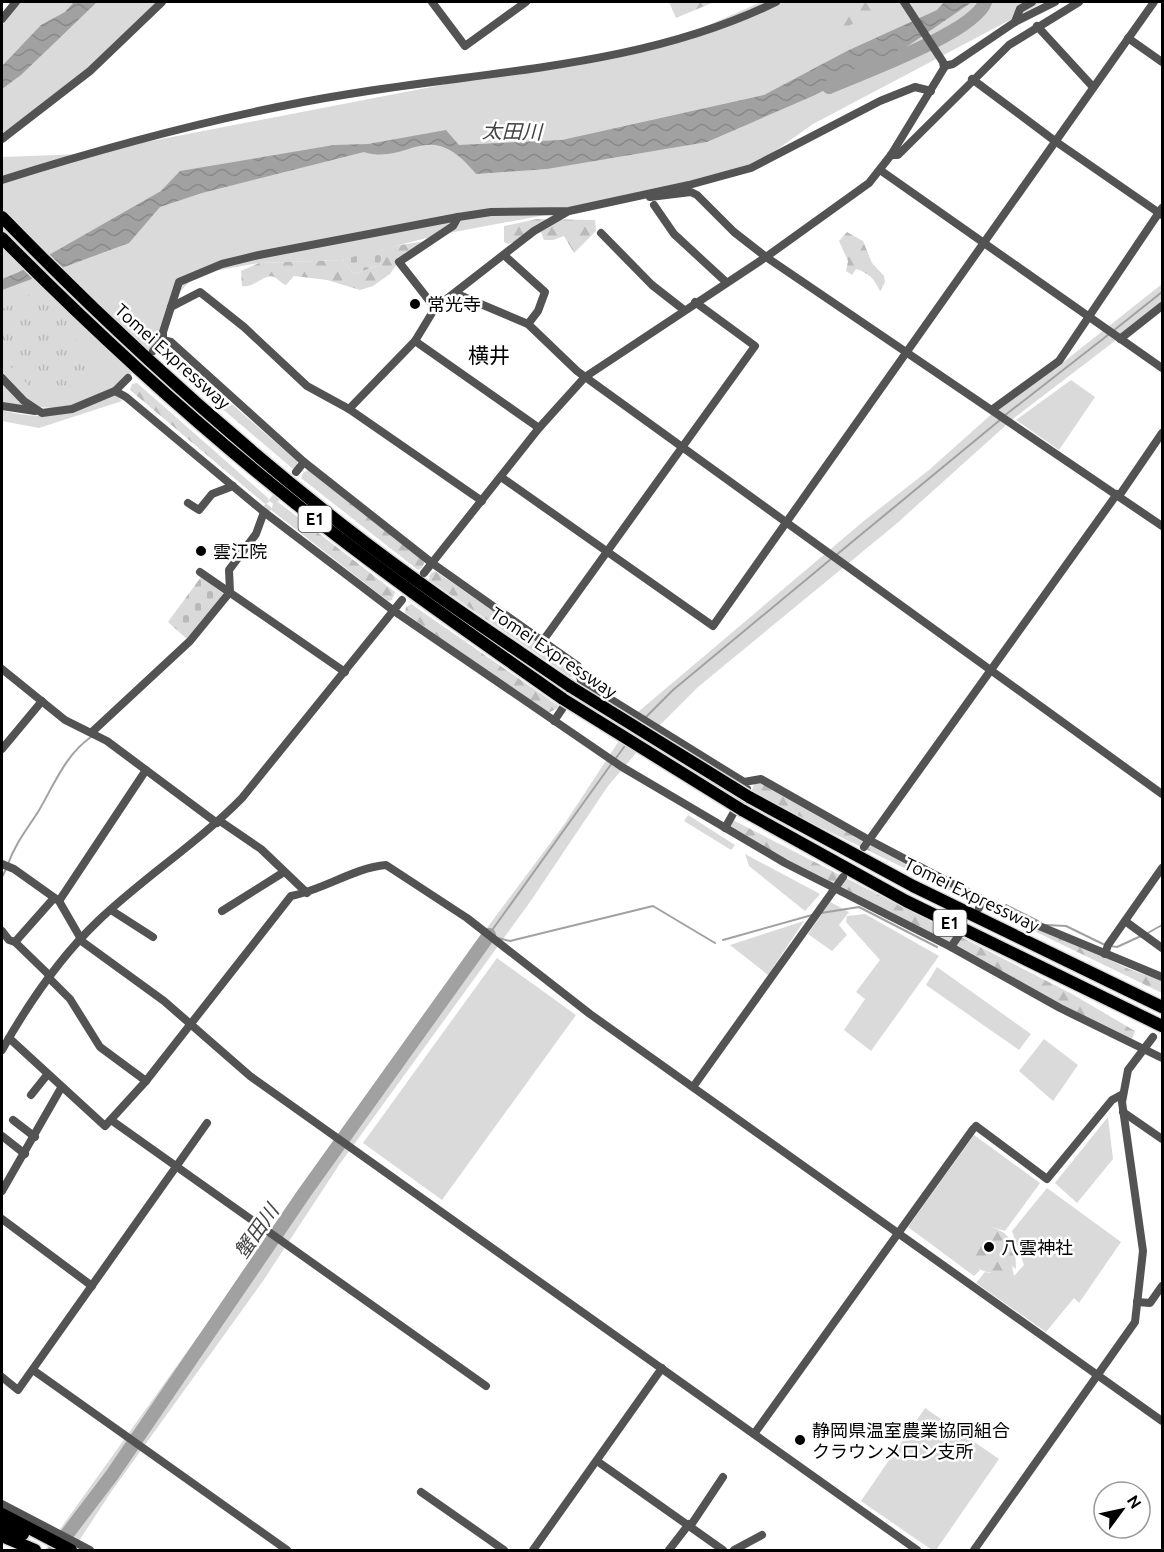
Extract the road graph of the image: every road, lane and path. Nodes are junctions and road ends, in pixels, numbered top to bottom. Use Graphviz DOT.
graph roads {
  1 [pos="16,2"];
  2 [pos="162,2"];
  3 [pos="432,2"];
  4 [pos="526,2"];
  5 [pos="776,2"];
  6 [pos="904,2"];
  7 [pos="1032,2"];
  8 [pos="1055,2"];
  9 [pos="1079,2"];
  10 [pos="1154,2"];
  11 [pos="2,19"];
  12 [pos="1015,22"];
  13 [pos="1038,26"];
  14 [pos="1128,38"];
  15 [pos="1162,62"];
  16 [pos="943,64"];
  17 [pos="972,79"];
  18 [pos="1093,87"];
  19 [pos="931,92"];
  20 [pos="2,139"];
  21 [pos="1055,141"];
  22 [pos="891,155"];
  23 [pos="880,170"];
  24 [pos="2,180"];
  25 [pos="637,197"];
  26 [pos="654,205"];
  27 [pos="569,211"];
  28 [pos="1161,212"];
  29 [pos="2,217"];
  30 [pos="458,217"];
  31 [pos="601,233"];
  32 [pos="2,238"];
  33 [pos="983,244"];
  34 [pos="505,256"];
  35 [pos="766,256"];
  36 [pos="726,282"];
  37 [pos="457,294"];
  38 [pos="695,302"];
  39 [pos="1162,306"];
  40 [pos="171,307"];
  41 [pos="435,309"];
  42 [pos="684,310"];
  43 [pos="1088,317"];
  44 [pos="528,324"];
  45 [pos="1120,339"];
  46 [pos="163,340"];
  47 [pos="415,341"];
  48 [pos="153,351"];
  49 [pos="908,351"];
  50 [pos="1162,368"];
  51 [pos="585,377"];
  52 [pos="2,378"];
  53 [pos="128,378"];
  54 [pos="115,391"];
  55 [pos="2,406"];
  56 [pos="349,409"];
  57 [pos="993,409"];
  58 [pos="35,411"];
  59 [pos="539,429"];
  60 [pos="1162,433"];
  61 [pos="682,447"];
  62 [pos="304,462"];
  63 [pos="296,472"];
  64 [pos="501,477"];
  65 [pos="233,486"];
  66 [pos="1118,495"];
  67 [pos="482,501"];
  68 [pos="188,503"];
  69 [pos="264,512"];
  70 [pos="785,522"];
  71 [pos="1162,526"];
  72 [pos="608,552"];
  73 [pos="432,563"];
  74 [pos="200,572"];
  75 [pos="424,573"];
  76 [pos="230,592"];
  77 [pos="402,600"];
  78 [pos="394,611"];
  79 [pos="542,642"];
  80 [pos="2,669"];
  81 [pos="990,669"];
  82 [pos="345,672"];
  83 [pos="576,684"];
  84 [pos="42,700"];
  85 [pos="554,721"];
  86 [pos="92,732"];
  87 [pos="3,743"];
  88 [pos="146,770"];
  89 [pos="752,781"];
  90 [pos="1162,794"];
  91 [pos="219,822"];
  92 [pos="725,828"];
  93 [pos="866,843"];
  94 [pos="2,864"];
  95 [pos="1162,868"];
  96 [pos="284,872"];
  97 [pos="843,877"];
  98 [pos="834,888"];
  99 [pos="307,893"];
  100 [pos="56,900"];
  101 [pos="111,910"];
  102 [pos="222,911"];
  103 [pos="1125,921"];
  104 [pos="2,931"];
  105 [pos="959,935"];
  106 [pos="1014,935"];
  107 [pos="153,937"];
  108 [pos="81,940"];
  109 [pos="15,942"];
  110 [pos="951,947"];
  111 [pos="1162,948"];
  112 [pos="1105,954"];
  113 [pos="50,977"];
  114 [pos="1162,977"];
  115 [pos="1162,999"];
  116 [pos="1162,1007"];
  117 [pos="190,1025"];
  118 [pos="1162,1026"];
  119 [pos="1153,1037"];
  120 [pos="4,1043"];
  121 [pos="1144,1048"];
  122 [pos="1162,1058"];
  123 [pos="47,1075"];
  124 [pos="146,1081"];
  125 [pos="693,1087"];
  126 [pos="62,1088"];
  127 [pos="1123,1094"];
  128 [pos="31,1095"];
  129 [pos="1123,1112"];
  130 [pos="13,1120"];
  131 [pos="111,1120"];
  132 [pos="207,1123"];
  133 [pos="2,1136"];
  134 [pos="35,1137"];
  135 [pos="1162,1139"];
  136 [pos="25,1154"];
  137 [pos="176,1165"];
  138 [pos="2,1191"];
  139 [pos="2,1219"];
  140 [pos="899,1233"];
  141 [pos="92,1286"];
  142 [pos="1162,1286"];
  143 [pos="1137,1302"];
  144 [pos="662,1368"];
  145 [pos="33,1370"];
  146 [pos="1098,1374"];
  147 [pos="2,1377"];
  148 [pos="486,1386"];
  149 [pos="1162,1421"];
  150 [pos="754,1434"];
  151 [pos="597,1461"];
  152 [pos="723,1477"];
  153 [pos="421,1492"];
  154 [pos="2,1504"];
  155 [pos="2,1514"];
  156 [pos="2,1524"];
  157 [pos="690,1525"];
  158 [pos="762,1535"];
  159 [pos="2,1536"];
  160 [pos="45,1540"];
  161 [pos="2,1544"];
  162 [pos="81,1549"];
  163 [pos="18,1551"];
  164 [pos="56,1551"];
  165 [pos="287,1551"];
  166 [pos="504,1551"];
  167 [pos="533,1551"];
  168 [pos="669,1551"];
  169 [pos="723,1551"];
  170 [pos="734,1551"];
  171 [pos="917,1551"];
  172 [pos="974,1551"];
  1 -- 11 [label="street"];
  2 -- 20 [label="street"];
  3 -- 4 [label="street"];
  5 -- 24 [label="street"];
  6 -- 16 [label="street"];
  7 -- 12 [label="street"];
  8 -- 12 [label="street"];
  9 -- 13 [label="street"];
  10 -- 14 [label="street"];
  12 -- 16 [label="street"];
  13 -- 17 [label="street"];
  13 -- 18 [label="street"];
  14 -- 15 [label="street"];
  14 -- 18 [label="street"];
  16 -- 19 [label="street"];
  17 -- 21 [label="street"];
  17 -- 22 [label="street"];
  18 -- 21 [label="street"];
  19 -- 22 [label="street"];
  19 -- 25 [label="street"];
  21 -- 28 [label="street"];
  21 -- 33 [label="street"];
  22 -- 23 [label="street"];
  23 -- 33 [label="street"];
  23 -- 35 [label="street"];
  25 -- 27 [label="street"];
  25 -- 35 [label="street"];
  26 -- 36 [label="street"];
  27 -- 30 [label="street"];
  27 -- 34 [label="street"];
  28 -- 43 [label="street"];
  29 -- 83 [label="highway, Tomei Expressway / E1"];
  30 -- 40 [label="street"];
  30 -- 41 [label="street"];
  31 -- 42 [label="street"];
  32 -- 118 [label="highway, Tomei Expressway / E1, bridge"];
  33 -- 43 [label="street"];
  33 -- 49 [label="street"];
  34 -- 37 [label="street"];
  34 -- 44 [label="street"];
  35 -- 36 [label="street"];
  35 -- 49 [label="street"];
  36 -- 38 [label="street"];
  37 -- 41 [label="street"];
  37 -- 44 [label="street"];
  38 -- 42 [label="street"];
  38 -- 61 [label="street"];
  39 -- 45 [label="street"];
  40 -- 46 [label="street"];
  40 -- 56 [label="street"];
  41 -- 47 [label="street"];
  42 -- 51 [label="street"];
  43 -- 45 [label="street"];
  43 -- 57 [label="street"];
  44 -- 51 [label="street"];
  45 -- 50 [label="street"];
  46 -- 48 [label="street"];
  46 -- 62 [label="street"];
  47 -- 56 [label="street"];
  47 -- 59 [label="street"];
  49 -- 57 [label="street"];
  49 -- 70 [label="street"];
  51 -- 59 [label="street"];
  51 -- 61 [label="street"];
  52 -- 58 [label="street"];
  53 -- 54 [label="street"];
  54 -- 58 [label="street"];
  54 -- 65 [label="street"];
  55 -- 58 [label="street"];
  56 -- 67 [label="street"];
  57 -- 66 [label="street"];
  59 -- 64 [label="street"];
  60 -- 66 [label="street"];
  61 -- 70 [label="street"];
  61 -- 72 [label="street"];
  62 -- 63 [label="street"];
  62 -- 73 [label="street"];
  64 -- 67 [label="street"];
  64 -- 72 [label="street"];
  65 -- 68 [label="street"];
  65 -- 69 [label="street"];
  66 -- 71 [label="street"];
  66 -- 81 [label="street"];
  67 -- 73 [label="street"];
  69 -- 76 [label="street"];
  69 -- 78 [label="street"];
  70 -- 72 [label="street"];
  70 -- 81 [label="street"];
  72 -- 79 [label="street"];
  73 -- 75 [label="street"];
  73 -- 79 [label="street"];
  74 -- 76 [label="street"];
  76 -- 82 [label="street"];
  76 -- 86 [label="street"];
  77 -- 78 [label="street"];
  78 -- 82 [label="street"];
  78 -- 85 [label="street"];
  79 -- 83 [label="street"];
  80 -- 84 [label="street"];
  81 -- 90 [label="street"];
  81 -- 93 [label="street"];
  82 -- 91 [label="street"];
  83 -- 85 [label="street"];
  83 -- 89 [label="street"];
  83 -- 106 [label="highway, Tomei Expressway / E1, bridge"];
  84 -- 86 [label="street"];
  84 -- 87 [label="street"];
  85 -- 92 [label="street"];
  86 -- 88 [label="street"];
  88 -- 91 [label="street"];
  88 -- 100 [label="street"];
  89 -- 92 [label="street"];
  89 -- 93 [label="street"];
  91 -- 96 [label="street"];
  91 -- 101 [label="street"];
  92 -- 98 [label="street"];
  93 -- 112 [label="street"];
  94 -- 100 [label="street"];
  95 -- 103 [label="street"];
  96 -- 99 [label="street"];
  96 -- 102 [label="street"];
  97 -- 98 [label="street"];
  98 -- 110 [label="street"];
  98 -- 125 [label="street"];
  99 -- 117 [label="street"];
  99 -- 125 [label="street"];
  100 -- 108 [label="street"];
  100 -- 109 [label="street"];
  101 -- 107 [label="street"];
  101 -- 108 [label="street"];
  103 -- 111 [label="street"];
  103 -- 112 [label="street"];
  104 -- 109 [label="street"];
  105 -- 110 [label="street"];
  106 -- 115 [label="highway"];
  106 -- 116 [label="highway, Tomei Expressway / E1"];
  108 -- 113 [label="street"];
  108 -- 117 [label="street"];
  109 -- 113 [label="street"];
  110 -- 121 [label="street"];
  112 -- 114 [label="street"];
  113 -- 120 [label="street"];
  113 -- 124 [label="street"];
  117 -- 124 [label="street"];
  117 -- 144 [label="street"];
  119 -- 121 [label="street"];
  120 -- 123 [label="street"];
  121 -- 122 [label="street"];
  121 -- 127 [label="street"];
  123 -- 126 [label="street"];
  123 -- 128 [label="street"];
  124 -- 131 [label="street"];
  125 -- 140 [label="street"];
  126 -- 131 [label="street"];
  126 -- 134 [label="street"];
  127 -- 129 [label="street"];
  127 -- 140 [label="street"];
  129 -- 135 [label="street"];
  129 -- 143 [label="street"];
  130 -- 134 [label="street"];
  131 -- 137 [label="street"];
  132 -- 137 [label="street"];
  133 -- 136 [label="street"];
  134 -- 136 [label="street"];
  136 -- 138 [label="street"];
  137 -- 141 [label="street"];
  137 -- 148 [label="street"];
  139 -- 141 [label="street"];
  140 -- 146 [label="street"];
  140 -- 150 [label="street"];
  141 -- 145 [label="street"];
  142 -- 143 [label="street"];
  143 -- 146 [label="street"];
  144 -- 150 [label="street"];
  144 -- 151 [label="street"];
  145 -- 147 [label="street"];
  145 -- 165 [label="street"];
  146 -- 149 [label="street"];
  146 -- 172 [label="street"];
  150 -- 171 [label="street"];
  151 -- 157 [label="street"];
  151 -- 167 [label="street"];
  152 -- 157 [label="street"];
  153 -- 166 [label="street"];
  154 -- 160 [label="street"];
  155 -- 160 [label="highway"];
  156 -- 160 [label="highway"];
  157 -- 168 [label="street"];
  157 -- 169 [label="street"];
  158 -- 170 [label="street"];
  159 -- 160 [label="highway"];
  160 -- 162 [label="highway"];
  160 -- 164 [label="highway"];
  161 -- 163 [label="highway"];
}
